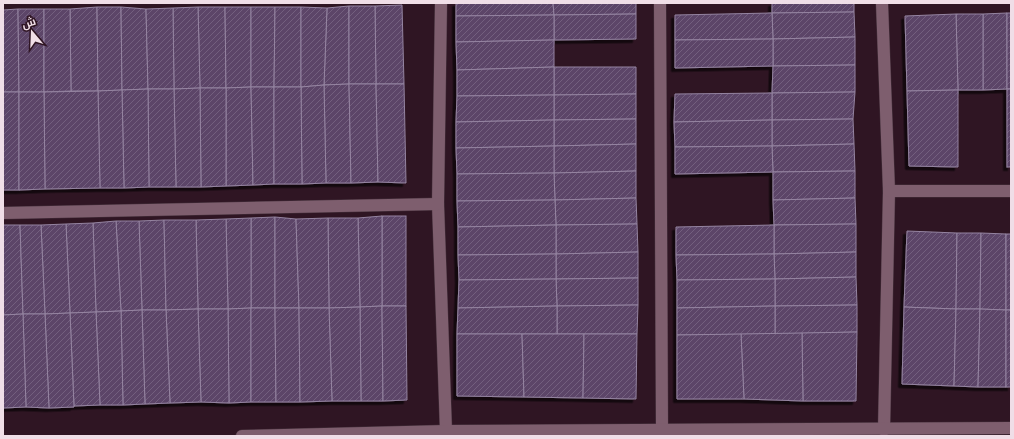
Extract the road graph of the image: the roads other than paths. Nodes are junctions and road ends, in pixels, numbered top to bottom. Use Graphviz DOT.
graph roads {
  1 [pos="441,3"];
  2 [pos="660,3"];
  3 [pos="882,3"];
  4 [pos="889,191"];
  5 [pos="1011,191"];
  6 [pos="438,204"];
  7 [pos="3,213"];
  8 [pos="1011,428"];
  9 [pos="662,430"];
  10 [pos="884,430"];
  11 [pos="446,431"];
  12 [pos="242,436"];
  1 -- 6 [label="street"];
  2 -- 9 [label="street"];
  3 -- 4 [label="street"];
  4 -- 5 [label="street"];
  4 -- 10 [label="street"];
  6 -- 7 [label="street"];
  6 -- 11 [label="street"];
  8 -- 10 [label="street"];
  9 -- 10 [label="street"];
  9 -- 11 [label="street"];
  11 -- 12 [label="street"];
}
